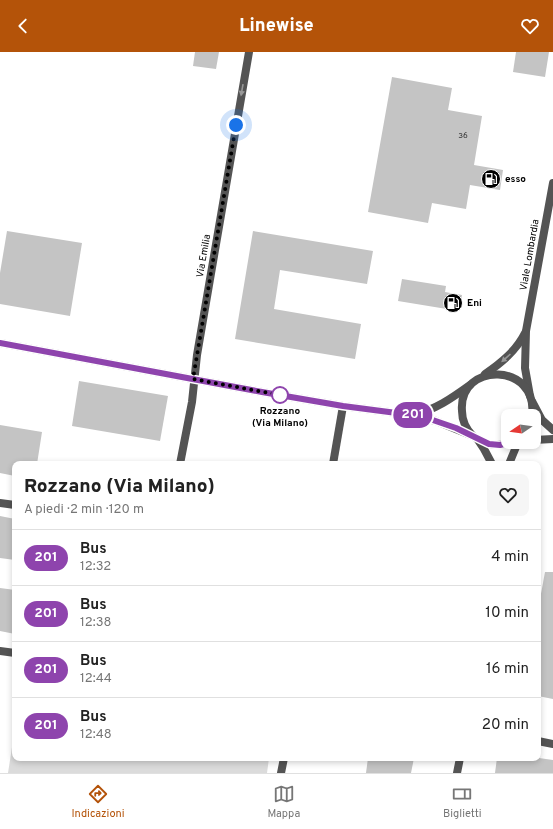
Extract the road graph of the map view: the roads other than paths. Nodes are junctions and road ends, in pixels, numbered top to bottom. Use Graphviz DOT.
graph roads {
  1 [pos="249,52"];
  2 [pos="553,183"];
  3 [pos="526,331"];
  4 [pos="0,343"];
  5 [pos="193,379"];
  6 [pos="479,379"];
  7 [pos="472,384"];
  8 [pos="530,397"];
  9 [pos="343,406"];
  10 [pos="532,409"];
  11 [pos="412,415"];
  12 [pos="553,430"];
  13 [pos="475,437"];
  14 [pos="553,439"];
  15 [pos="541,440"];
  16 [pos="501,445"];
  17 [pos="514,449"];
  18 [pos="181,461"];
  19 [pos="334,461"];
  20 [pos="490,461"];
  21 [pos="510,461"];
  22 [pos="0,503"];
  23 [pos="12,505"];
  24 [pos="0,651"];
  25 [pos="12,653"];
  26 [pos="541,742"];
  27 [pos="553,744"];
  28 [pos="283,761"];
  29 [pos="459,761"];
  30 [pos="281,773"];
  31 [pos="457,773"];
  1 -- 5 [label="street, Via Emilia, one-way"];
  2 -- 3 [label="street, Viale Lombardia"];
  3 -- 6 [label="street, Viale Lombardia, one-way"];
  3 -- 8 [label="street, Viale Lombardia"];
  4 -- 5 [label="street"];
  5 -- 9 [label="street"];
  5 -- 18 [label="street, Via Emilia"];
  6 -- 7 [label="street, Viale Lombardia"];
  6 -- 8 [label="street"];
  7 -- 11 [label="street, Viale Lombardia"];
  7 -- 13 [label="street"];
  8 -- 10 [label="street"];
  8 -- 12 [label="street"];
  9 -- 11 [label="street"];
  9 -- 19 [label="street"];
  11 -- 13 [label="street"];
  13 -- 16 [label="street"];
  13 -- 20 [label="street"];
  14 -- 15 [label="street"];
  17 -- 21 [label="street"];
  22 -- 23 [label="street"];
  24 -- 25 [label="street"];
  26 -- 27 [label="street"];
  28 -- 30 [label="street"];
  29 -- 31 [label="street"];
}
